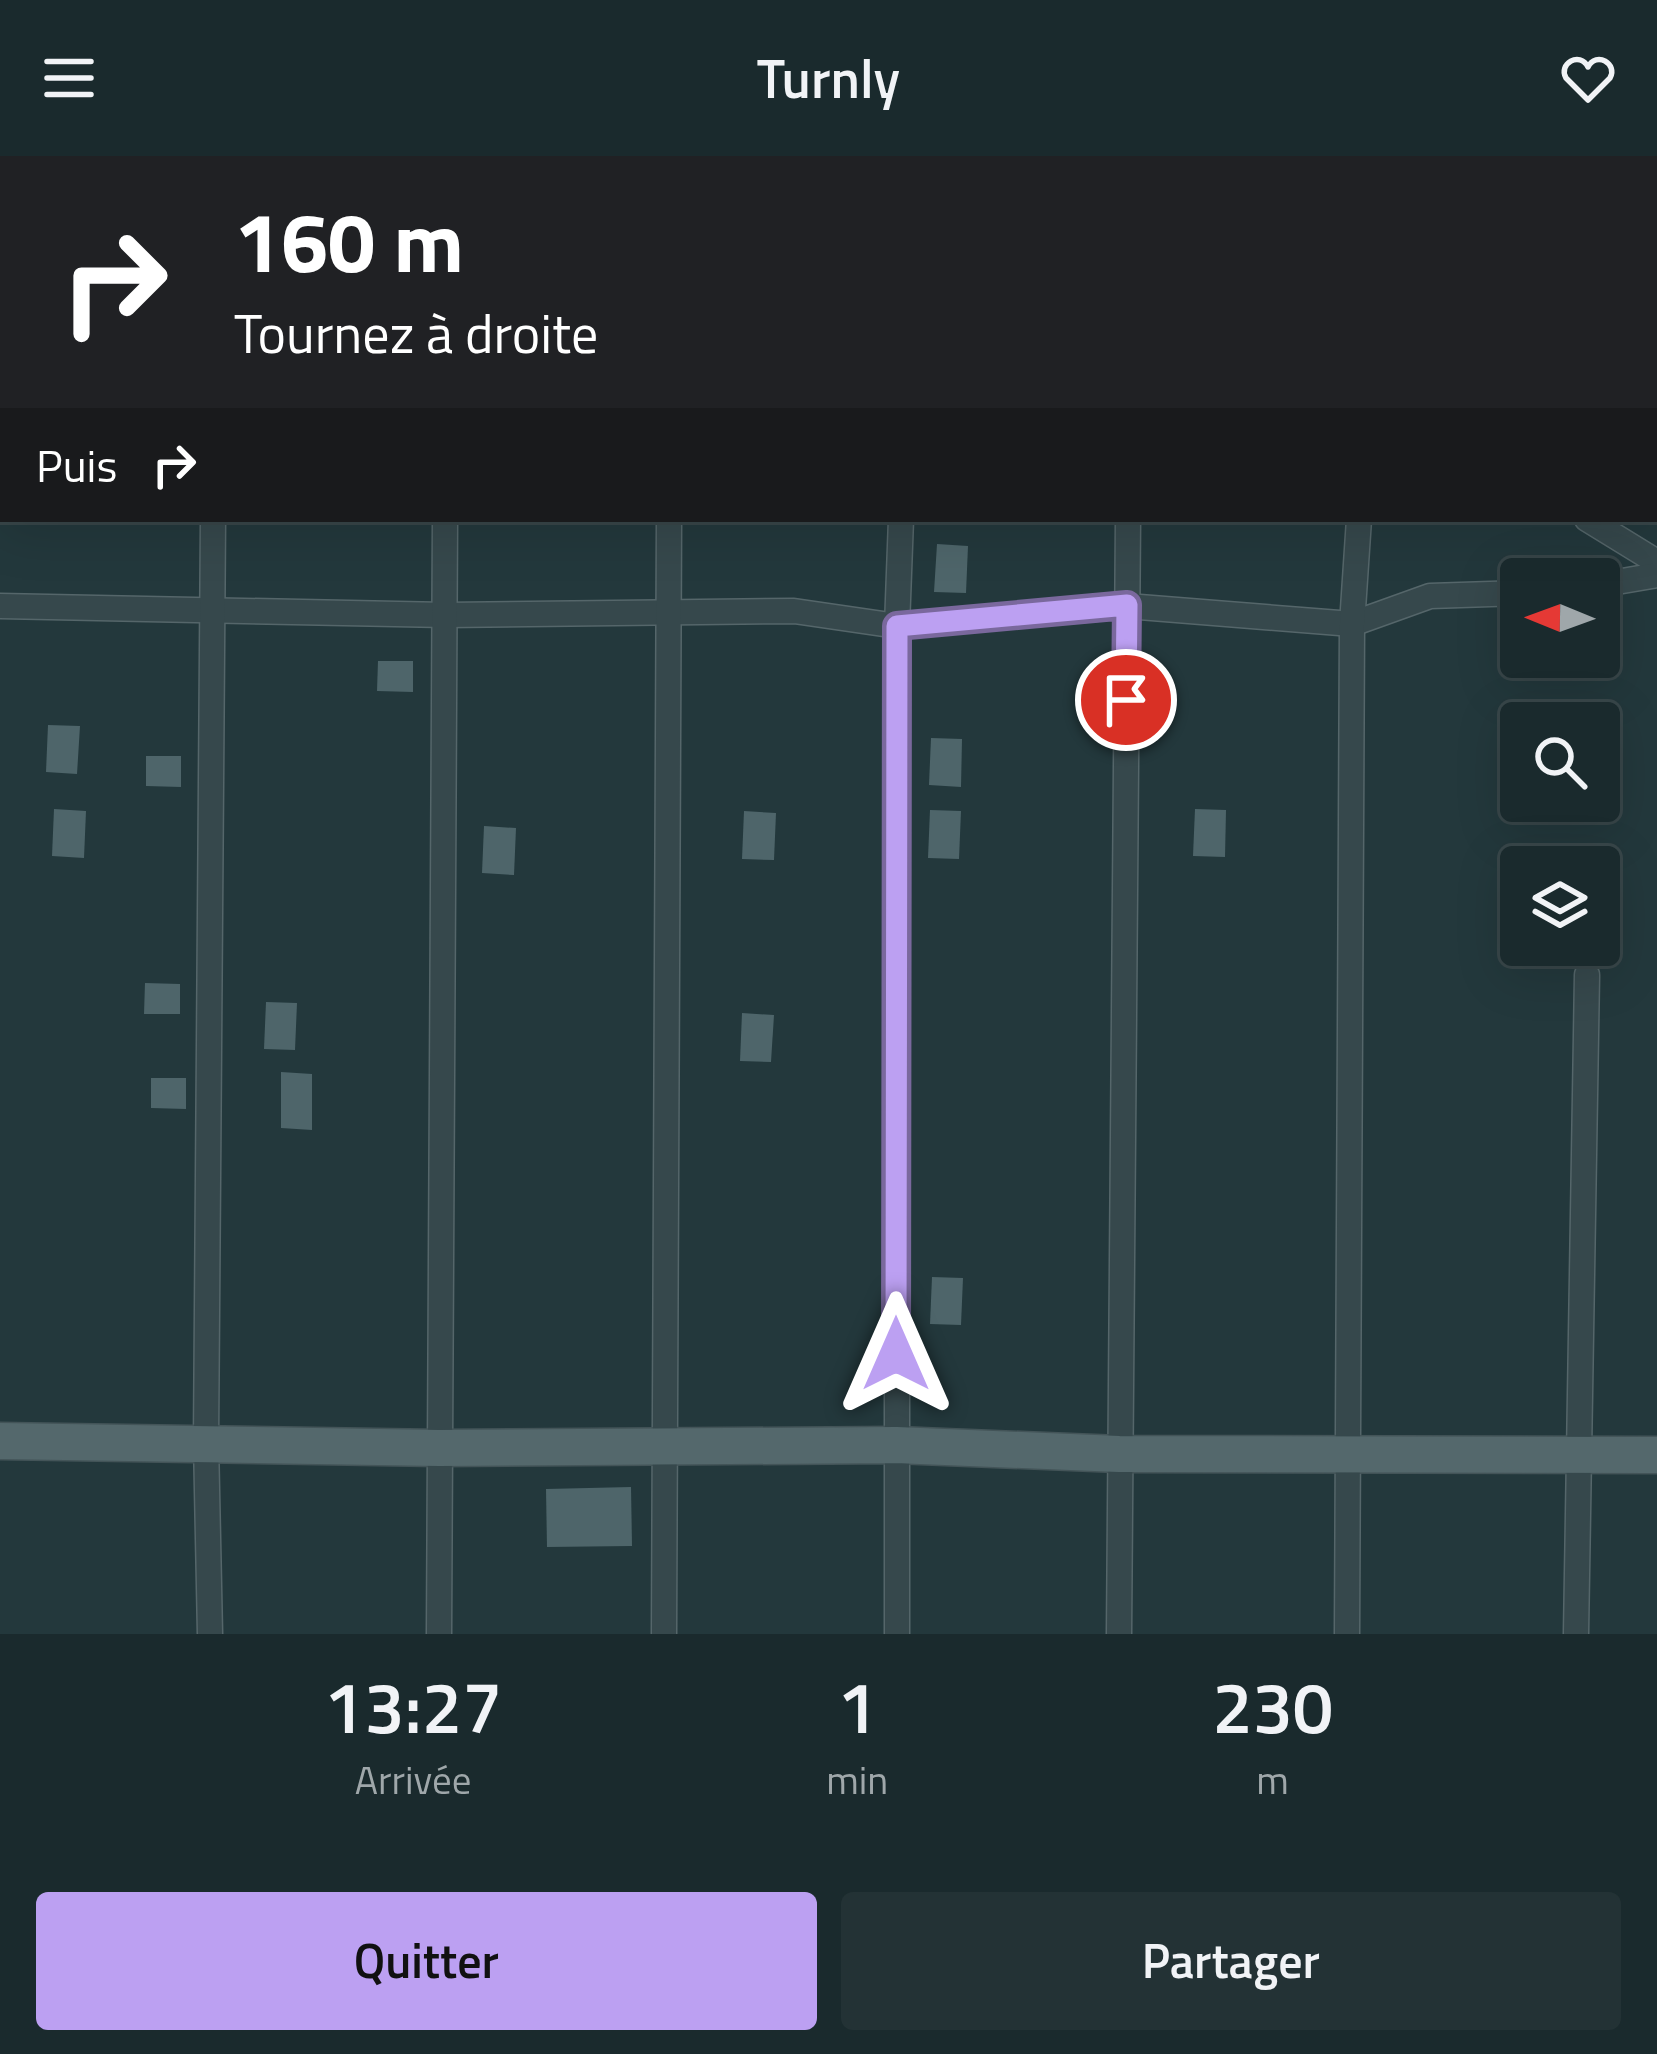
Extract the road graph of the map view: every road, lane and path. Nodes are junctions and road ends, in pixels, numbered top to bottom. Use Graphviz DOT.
graph roads {
  1 [pos="213,522"];
  2 [pos="445,522"];
  3 [pos="669,522"];
  4 [pos="902,522"];
  5 [pos="1128,522"];
  6 [pos="1359,522"];
  7 [pos="1592,522"];
  8 [pos="1657,562"];
  9 [pos="1657,575"];
  10 [pos="1620,581"];
  11 [pos="1500,593"];
  12 [pos="1127,605"];
  13 [pos="0,606"];
  14 [pos="668,610"];
  15 [pos="213,612"];
  16 [pos="446,615"];
  17 [pos="1352,624"];
  18 [pos="897,626"];
  19 [pos="1587,975"];
  20 [pos="0,1441"];
  21 [pos="206,1442"];
  22 [pos="896,1445"];
  23 [pos="665,1447"];
  24 [pos="439,1448"];
  25 [pos="1347,1451"];
  26 [pos="1119,1454"];
  27 [pos="1657,1455"];
  28 [pos="1579,1456"];
  29 [pos="210,1634"];
  30 [pos="439,1634"];
  31 [pos="664,1634"];
  32 [pos="897,1634"];
  33 [pos="1119,1634"];
  34 [pos="1347,1634"];
  35 [pos="1576,1634"];
  1 -- 15 [label="street"];
  2 -- 16 [label="street"];
  3 -- 14 [label="street"];
  4 -- 18 [label="street"];
  5 -- 12 [label="street"];
  6 -- 17 [label="street"];
  7 -- 8 [label="street"];
  9 -- 10 [label="street"];
  11 -- 17 [label="street"];
  12 -- 17 [label="street"];
  12 -- 18 [label="street"];
  12 -- 26 [label="street"];
  13 -- 15 [label="street"];
  14 -- 16 [label="street"];
  14 -- 18 [label="street"];
  14 -- 23 [label="street"];
  15 -- 16 [label="street"];
  15 -- 21 [label="street"];
  16 -- 24 [label="street"];
  17 -- 25 [label="street"];
  18 -- 22 [label="street"];
  19 -- 28 [label="street"];
  20 -- 21 [label="main road"];
  21 -- 24 [label="main road"];
  21 -- 29 [label="street"];
  22 -- 23 [label="main road"];
  22 -- 26 [label="main road"];
  22 -- 32 [label="street"];
  23 -- 24 [label="main road"];
  23 -- 31 [label="street"];
  24 -- 30 [label="street"];
  25 -- 26 [label="main road"];
  25 -- 28 [label="main road"];
  25 -- 34 [label="street"];
  26 -- 33 [label="street"];
  27 -- 28 [label="main road"];
  28 -- 35 [label="street"];
}
